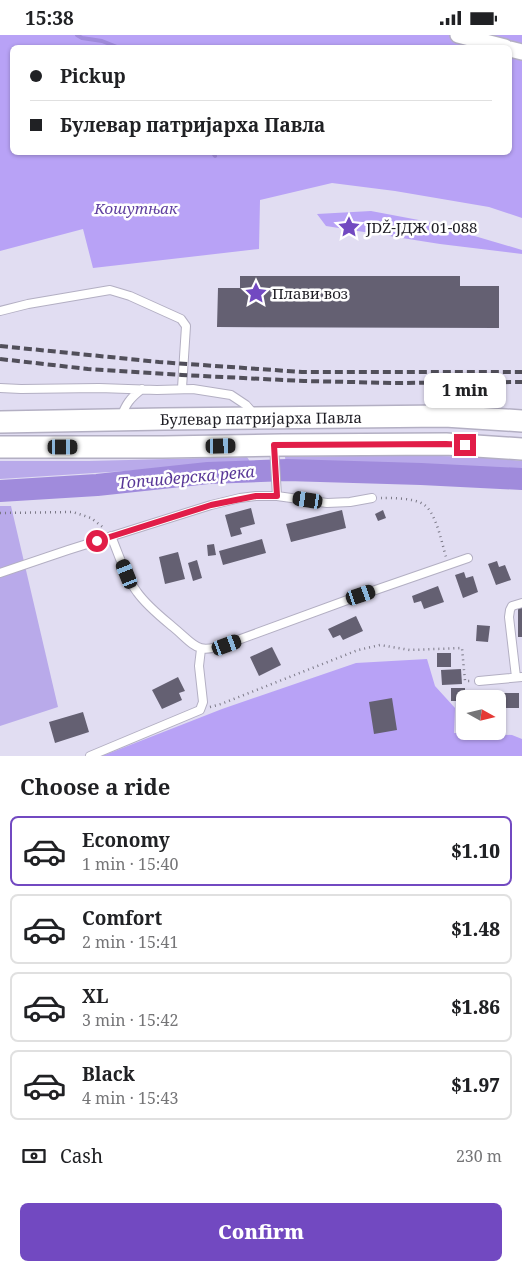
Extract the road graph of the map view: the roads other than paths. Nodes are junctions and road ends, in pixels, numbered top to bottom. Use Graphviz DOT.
graph roads {
  1 [pos="458,35"];
  2 [pos="497,45"];
  3 [pos="0,311"];
  4 [pos="0,387"];
  5 [pos="182,388"];
  6 [pos="142,389"];
  7 [pos="259,418"];
  8 [pos="120,420"];
  9 [pos="522,421"];
  10 [pos="0,422"];
  11 [pos="0,447"];
  12 [pos="274,448"];
  13 [pos="522,449"];
  14 [pos="277,496"];
  15 [pos="372,498"];
  16 [pos="111,536"];
  17 [pos="468,558"];
  18 [pos="0,573"];
  19 [pos="522,603"];
  20 [pos="201,649"];
  21 [pos="519,677"];
  22 [pos="479,681"];
  23 [pos="90,756"];
  1 -- 2 [label="street"];
  3 -- 5 [label="lane"];
  4 -- 6 [label="lane"];
  5 -- 6 [label="lane"];
  5 -- 7 [label="lane"];
  6 -- 8 [label="lane"];
  7 -- 8 [label="main road, Булевар патријарха Павла"];
  7 -- 9 [label="main road, Булевар патријарха Павла"];
  8 -- 10 [label="main road, Булевар патријарха Павла"];
  11 -- 12 [label="main road, Булевар патријарха Павла"];
  12 -- 13 [label="main road, Булевар патријарха Павла"];
  12 -- 14 [label="lane"];
  14 -- 15 [label="lane"];
  14 -- 16 [label="lane"];
  16 -- 18 [label="lane"];
  16 -- 20 [label="lane"];
  17 -- 20 [label="lane"];
  19 -- 21 [label="lane"];
  20 -- 23 [label="lane"];
  21 -- 22 [label="lane"];
}
